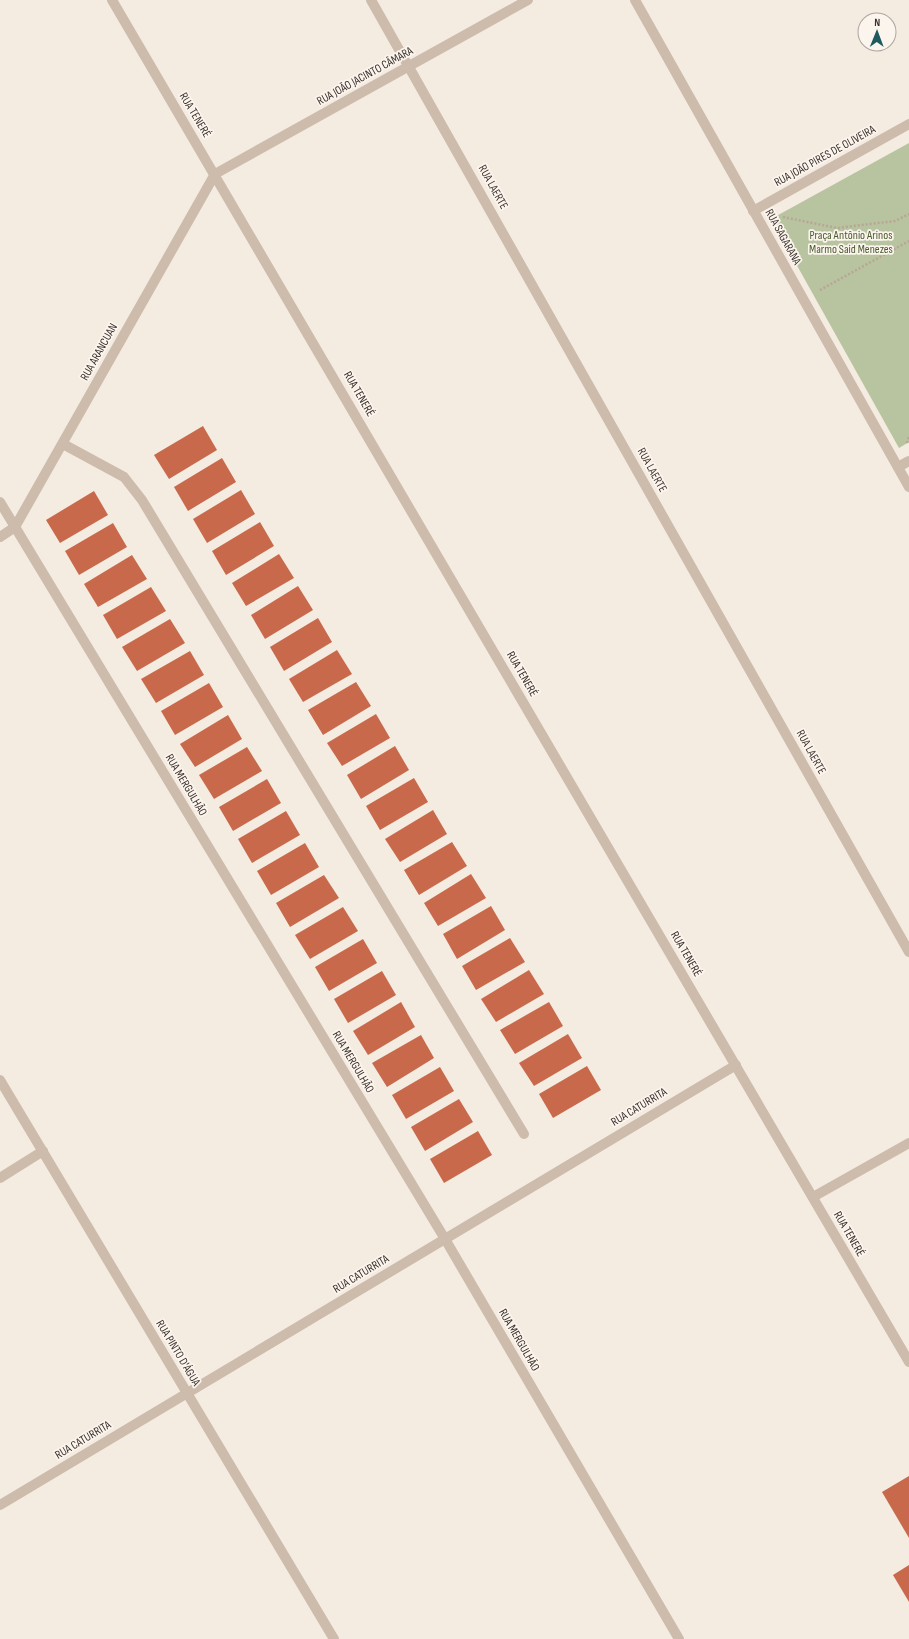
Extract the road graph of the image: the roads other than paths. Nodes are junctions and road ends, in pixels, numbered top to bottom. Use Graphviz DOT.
graph roads {
  1 [pos="112,0"];
  2 [pos="371,0"];
  3 [pos="528,0"];
  4 [pos="635,0"];
  5 [pos="409,66"];
  6 [pos="909,124"];
  7 [pos="215,174"];
  8 [pos="753,211"];
  9 [pos="63,444"];
  10 [pos="909,461"];
  11 [pos="898,467"];
  12 [pos="909,487"];
  13 [pos="0,502"];
  14 [pos="16,527"];
  15 [pos="0,537"];
  16 [pos="909,952"];
  17 [pos="736,1065"];
  18 [pos="0,1080"];
  19 [pos="524,1134"];
  20 [pos="909,1143"];
  21 [pos="43,1152"];
  22 [pos="0,1178"];
  23 [pos="813,1197"];
  24 [pos="445,1239"];
  25 [pos="909,1362"];
  26 [pos="187,1393"];
  27 [pos="0,1505"];
  28 [pos="334,1639"];
  29 [pos="679,1639"];
  1 -- 7 [label="street, RUA TENERÉ"];
  2 -- 5 [label="street, RUA LAERTE"];
  3 -- 5 [label="street, RUA JOÃO JACINTO CÂMARA"];
  4 -- 8 [label="street, RUA SAGARANA"];
  5 -- 7 [label="street, RUA JOÃO JACINTO CÂMARA"];
  5 -- 16 [label="street, RUA LAERTE"];
  6 -- 8 [label="street, RUA JOÃO PIRES DE OLIVEIRA"];
  7 -- 9 [label="street, RUA ARANCUAN"];
  7 -- 17 [label="street, RUA TENERÉ"];
  8 -- 11 [label="street, RUA SAGARANA"];
  9 -- 14 [label="street, RUA ARANCUAN"];
  9 -- 19 [label="street"];
  10 -- 11 [label="street"];
  11 -- 12 [label="street, RUA SAGARANA"];
  13 -- 14 [label="street, RUA MERGULHÃO"];
  14 -- 15 [label="street, RUA ARANCUAN"];
  14 -- 24 [label="street, RUA MERGULHÃO"];
  17 -- 23 [label="street, RUA TENERÉ"];
  17 -- 24 [label="street, RUA CATURRITA"];
  18 -- 21 [label="street, RUA PINTO D'ÁGUA"];
  20 -- 23 [label="street"];
  21 -- 22 [label="street"];
  21 -- 26 [label="street, RUA PINTO D'ÁGUA"];
  23 -- 25 [label="street, RUA TENERÉ"];
  24 -- 26 [label="street, RUA CATURRITA"];
  24 -- 29 [label="street, RUA MERGULHÃO"];
  26 -- 27 [label="street, RUA CATURRITA"];
  26 -- 28 [label="street, RUA PINTO D'ÁGUA"];
}
